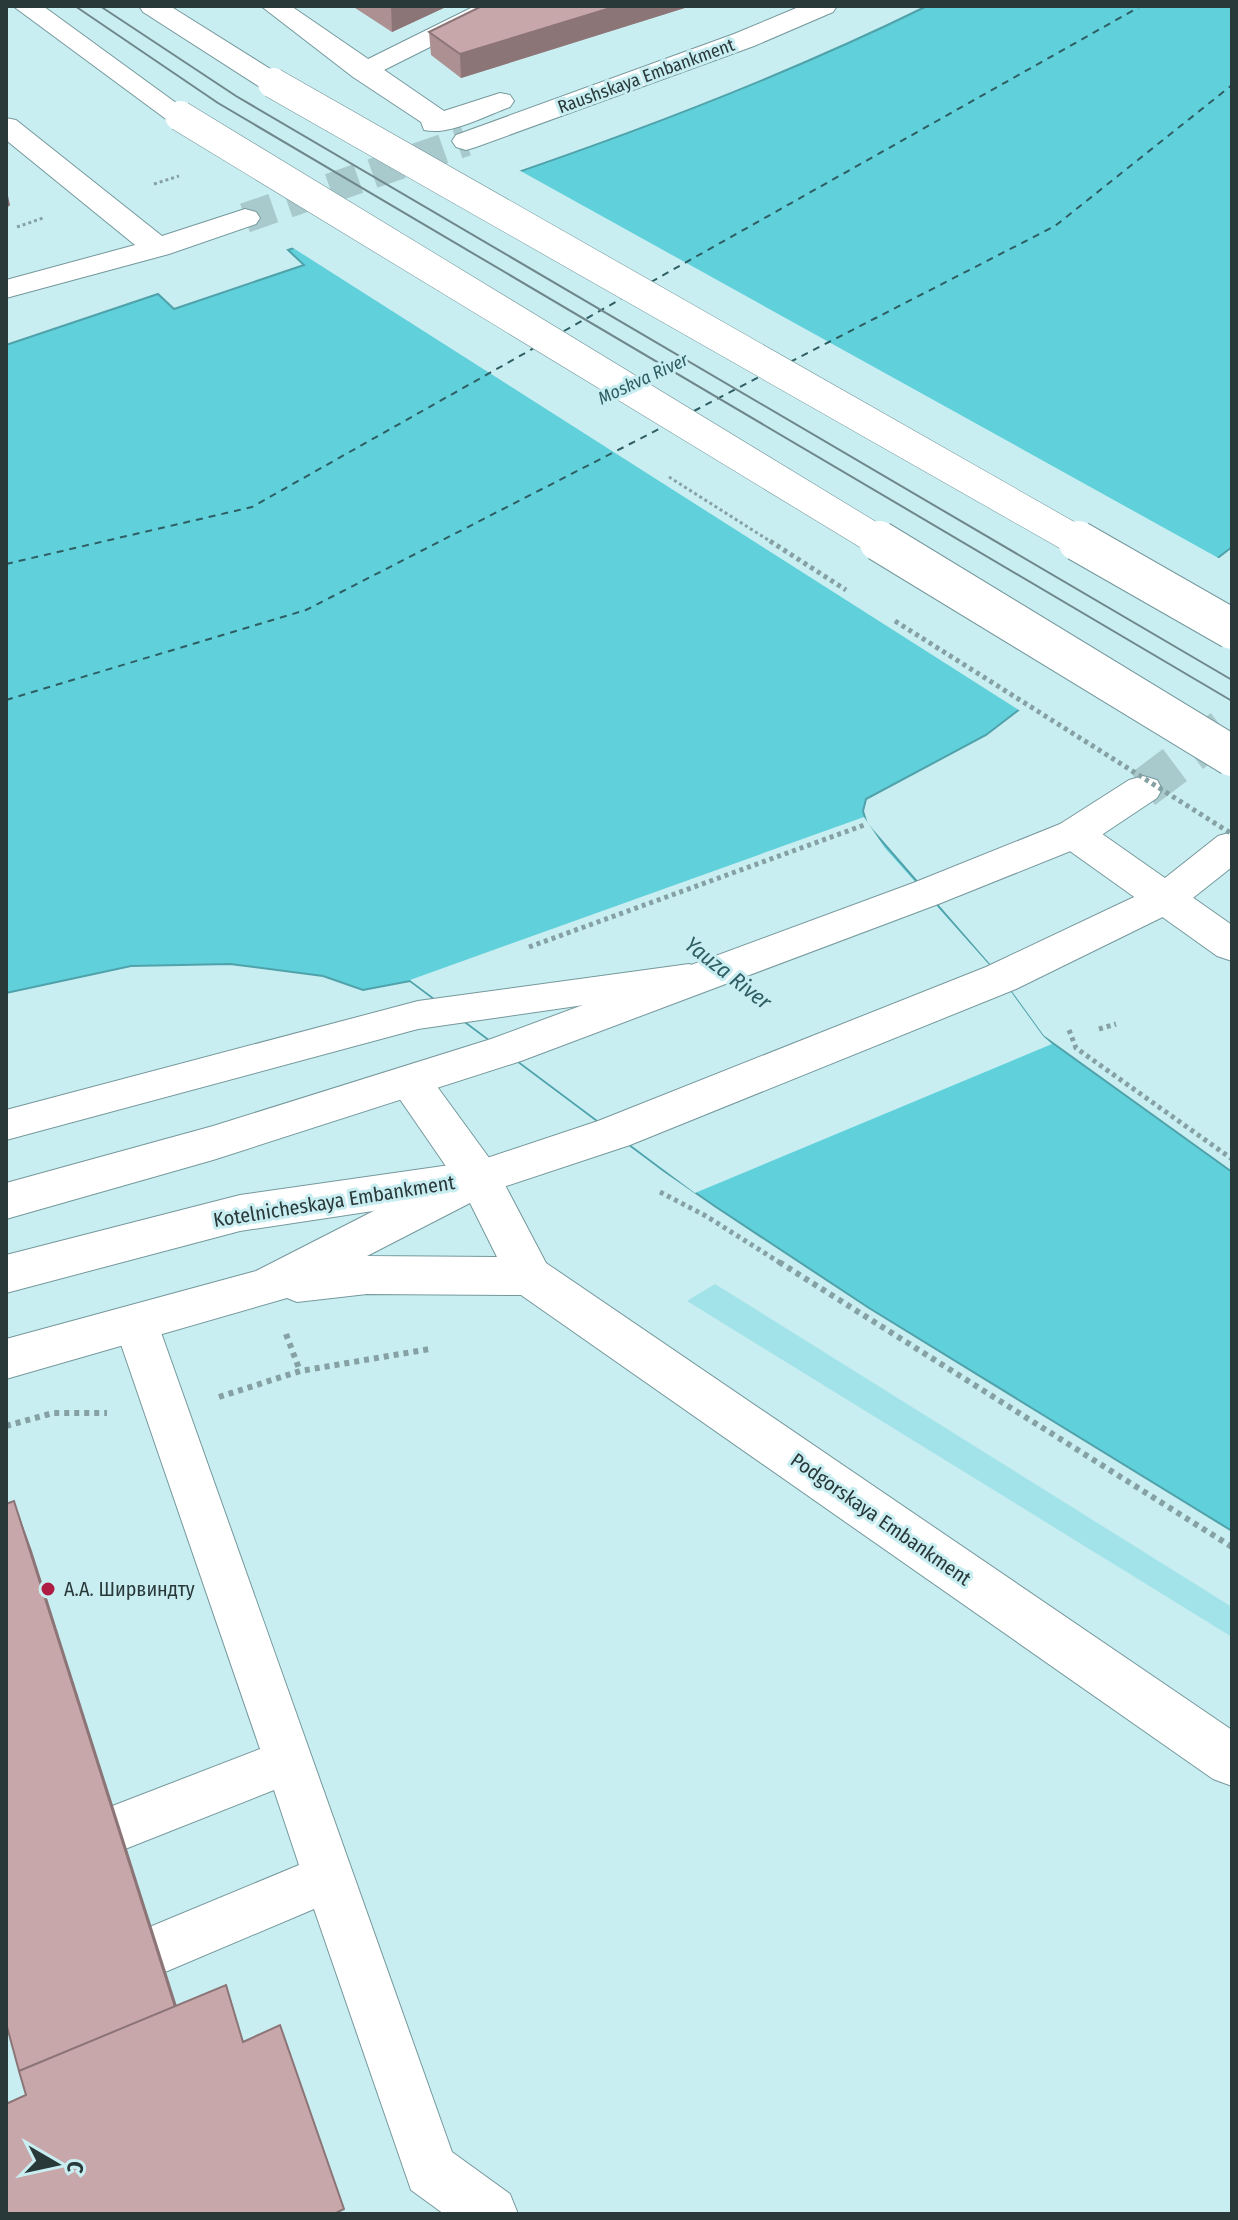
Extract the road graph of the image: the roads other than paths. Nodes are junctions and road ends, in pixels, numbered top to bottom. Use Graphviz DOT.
graph roads {
  1 [pos="26,6"];
  2 [pos="152,6"];
  3 [pos="274,6"];
  4 [pos="494,6"];
  5 [pos="762,6"];
  6 [pos="824,6"];
  7 [pos="363,71"];
  8 [pos="6,126"];
  9 [pos="466,141"];
  10 [pos="216,199"];
  11 [pos="245,218"];
  12 [pos="132,227"];
  13 [pos="158,248"];
  14 [pos="6,274"];
  15 [pos="6,289"];
  16 [pos="1232,629"];
  17 [pos="1232,756"];
  18 [pos="1143,789"];
  19 [pos="1074,834"];
  20 [pos="1232,846"];
  21 [pos="1165,899"];
  22 [pos="1232,946"];
  23 [pos="700,977"];
  24 [pos="410,1082"];
  25 [pos="6,1125"];
  26 [pos="479,1178"];
  27 [pos="6,1201"];
  28 [pos="6,1274"];
  29 [pos="530,1276"];
  30 [pos="268,1286"];
  31 [pos="136,1324"];
  32 [pos="6,1359"];
  33 [pos="289,1761"];
  34 [pos="1232,1761"];
  35 [pos="120,1827"];
  36 [pos="329,1878"];
  37 [pos="158,1949"];
  38 [pos="490,2214"];
  1 -- 17 [label="main road, bridge"];
  2 -- 16 [label="main road, bridge"];
  3 -- 7 [label="main road"];
  4 -- 7 [label="lane"];
  5 -- 7 [label="main road, Raushskaya Embankment"];
  6 -- 9 [label="main road, Raushskaya Embankment"];
  8 -- 12 [label="main road"];
  10 -- 12 [label="main road"];
  11 -- 13 [label="main road"];
  12 -- 13 [label="main road"];
  12 -- 14 [label="main road"];
  13 -- 15 [label="main road"];
  18 -- 19 [label="main road"];
  19 -- 21 [label="main road"];
  19 -- 23 [label="main road"];
  20 -- 21 [label="main road, Kotelnicheskaya Embankment"];
  21 -- 22 [label="main road"];
  21 -- 26 [label="main road, Kotelnicheskaya Embankment"];
  23 -- 24 [label="main road"];
  23 -- 25 [label="lane"];
  24 -- 26 [label="main road"];
  24 -- 27 [label="main road"];
  26 -- 28 [label="main road, Kotelnicheskaya Embankment"];
  26 -- 29 [label="main road"];
  26 -- 30 [label="main road"];
  29 -- 30 [label="main road"];
  29 -- 34 [label="main road, Podgorskaya Embankment"];
  30 -- 31 [label="main road"];
  31 -- 32 [label="main road"];
  31 -- 33 [label="lane"];
  33 -- 35 [label="lane"];
  33 -- 36 [label="lane"];
  36 -- 37 [label="lane"];
  36 -- 38 [label="lane"];
}
